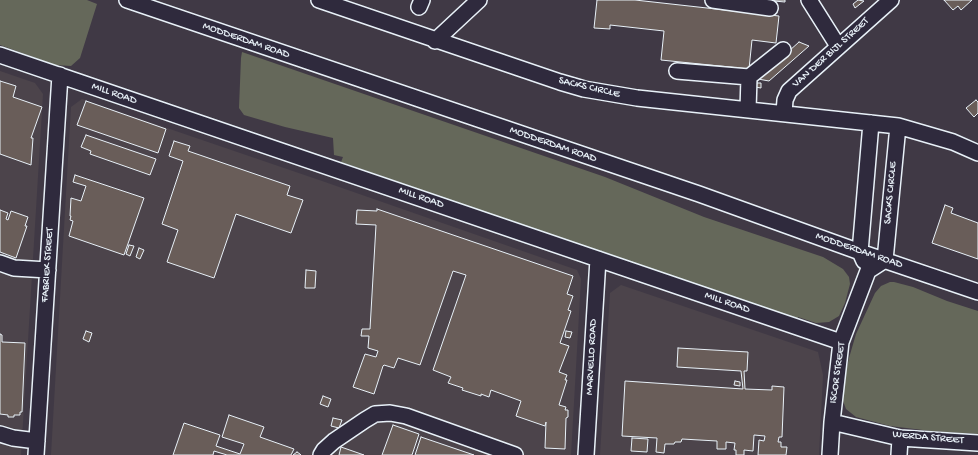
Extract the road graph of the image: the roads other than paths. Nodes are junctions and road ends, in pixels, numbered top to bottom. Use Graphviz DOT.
graph roads {
  1 [pos="127,0"];
  2 [pos="318,0"];
  3 [pos="479,0"];
  4 [pos="713,0"];
  5 [pos="809,0"];
  6 [pos="891,0"];
  7 [pos="770,8"];
  8 [pos="435,41"];
  9 [pos="838,46"];
  10 [pos="783,50"];
  11 [pos="0,55"];
  12 [pos="677,71"];
  13 [pos="60,75"];
  14 [pos="749,77"];
  15 [pos="748,110"];
  16 [pos="784,113"];
  17 [pos="871,123"];
  18 [pos="898,126"];
  19 [pos="978,153"];
  20 [pos="860,252"];
  21 [pos="598,259"];
  22 [pos="885,260"];
  23 [pos="0,264"];
  24 [pos="48,270"];
  25 [pos="868,271"];
  26 [pos="978,292"];
  27 [pos="841,342"];
  28 [pos="832,422"];
  29 [pos="0,434"];
  30 [pos="900,438"];
  31 [pos="978,442"];
  32 [pos="37,448"];
  33 [pos="492,451"];
  34 [pos="321,455"];
  35 [pos="515,455"];
  36 [pos="586,455"];
  37 [pos="830,455"];
  38 [pos="899,455"];
  1 -- 20 [label="street, MODDERDAM ROAD"];
  2 -- 8 [label="street, SACKS CIRCLE"];
  3 -- 8 [label="street"];
  4 -- 7 [label="street"];
  5 -- 9 [label="street"];
  6 -- 9 [label="street, VAN DER BIJL STREET"];
  8 -- 15 [label="street, SACKS CIRCLE"];
  9 -- 16 [label="street, VAN DER BIJL STREET"];
  10 -- 14 [label="street"];
  11 -- 13 [label="street, MILL ROAD"];
  12 -- 14 [label="street"];
  13 -- 21 [label="street, MILL ROAD"];
  13 -- 24 [label="street, FABRIEK STREET"];
  14 -- 15 [label="street"];
  15 -- 16 [label="street, SACKS CIRCLE"];
  16 -- 17 [label="street, SACKS CIRCLE"];
  17 -- 18 [label="street, SACKS CIRCLE"];
  17 -- 20 [label="street"];
  18 -- 19 [label="street, SACKS CIRCLE"];
  18 -- 22 [label="street, SACKS CIRCLE"];
  20 -- 22 [label="street, MODDERDAM ROAD"];
  20 -- 25 [label="street"];
  21 -- 27 [label="street, MILL ROAD"];
  21 -- 36 [label="street, MARVELLO ROAD"];
  22 -- 25 [label="street"];
  22 -- 26 [label="street, MODDERDAM ROAD"];
  23 -- 24 [label="street"];
  24 -- 32 [label="street, FABRIEK STREET"];
  25 -- 27 [label="street, ISCOR STREET"];
  27 -- 28 [label="street, ISCOR STREET"];
  28 -- 30 [label="street, WERDA STREET"];
  28 -- 37 [label="street, ISCOR STREET"];
  29 -- 32 [label="street"];
  30 -- 31 [label="street, WERDA STREET"];
  30 -- 38 [label="street"];
  33 -- 34 [label="street"];
  33 -- 35 [label="street"];
}
